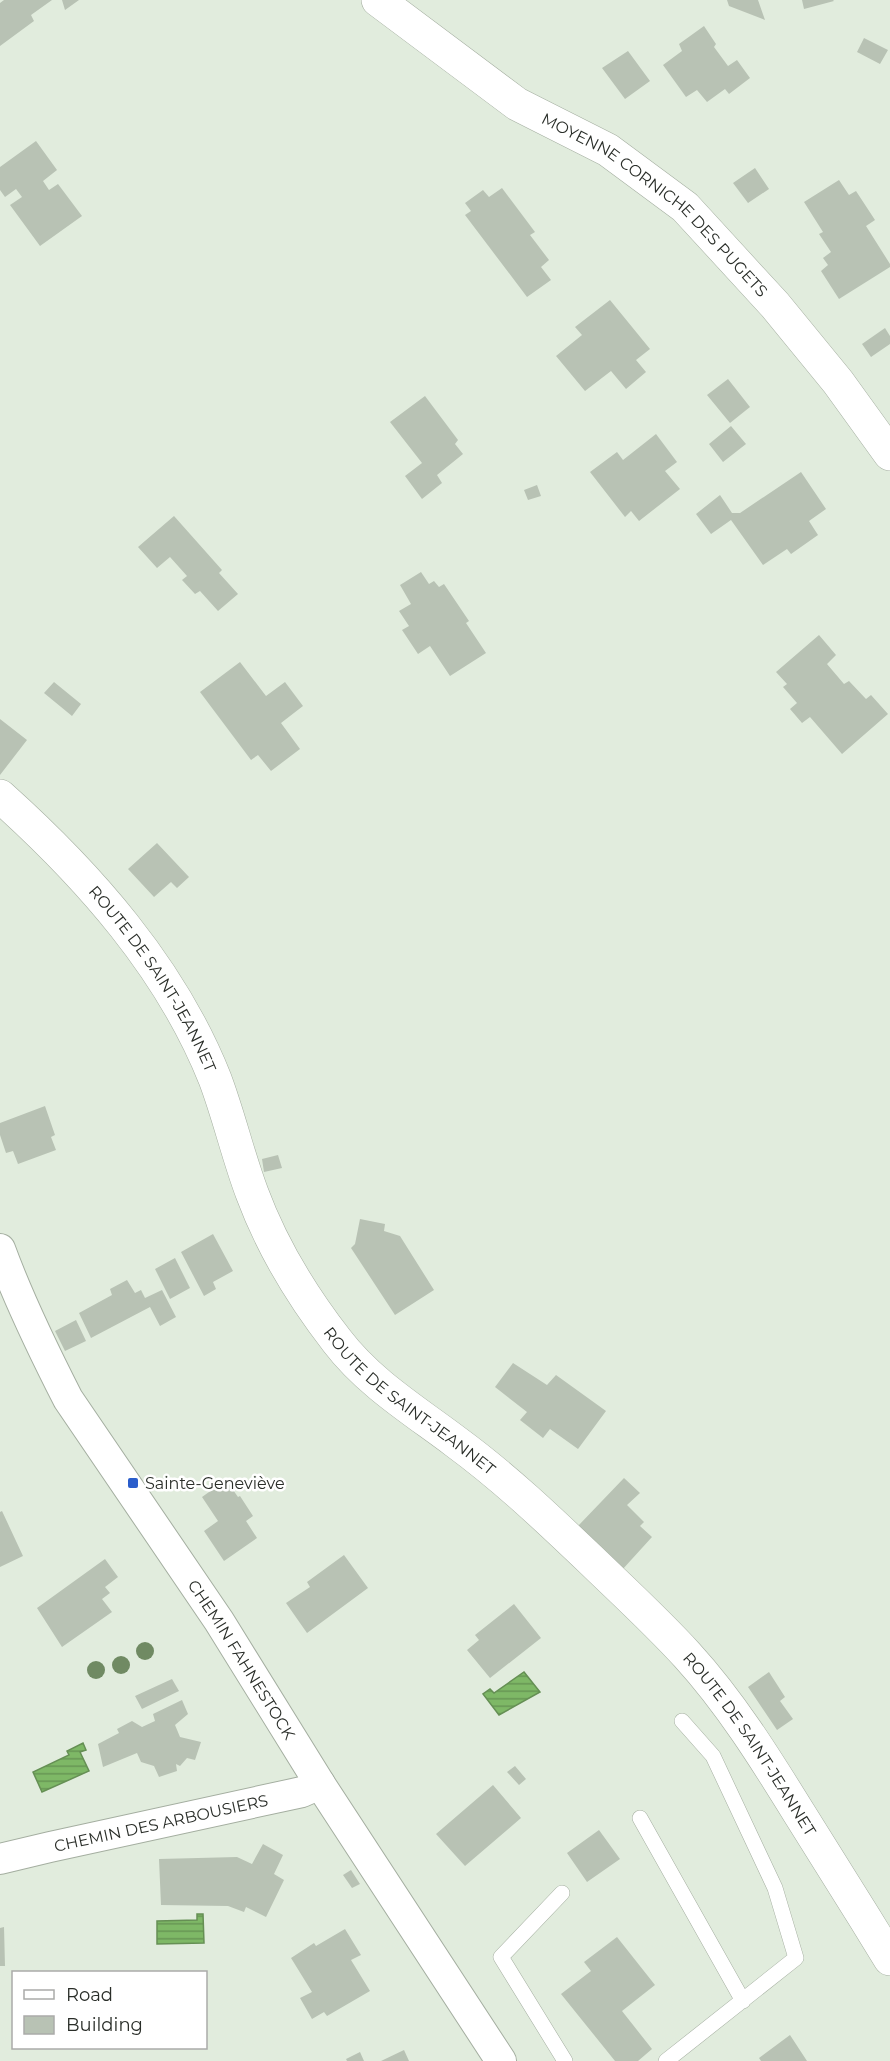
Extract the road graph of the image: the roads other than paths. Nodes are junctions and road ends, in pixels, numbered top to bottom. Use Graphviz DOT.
graph roads {
  1 [pos="378,0"];
  2 [pos="890,454"];
  3 [pos="0,796"];
  4 [pos="0,1249"];
  5 [pos="682,1721"];
  6 [pos="320,1784"];
  7 [pos="640,1818"];
  8 [pos="0,1859"];
  9 [pos="562,1893"];
  10 [pos="890,1959"];
  11 [pos="742,2001"];
  12 [pos="501,2061"];
  13 [pos="565,2061"];
  14 [pos="666,2061"];
  1 -- 2 [label="main road, MOYENNE CORNICHE DES PUGETS"];
  3 -- 10 [label="main road, ROUTE DE SAINT-JEANNET"];
  4 -- 6 [label="street, CHEMIN FAHNESTOCK"];
  5 -- 11 [label="lane"];
  6 -- 8 [label="street, CHEMIN DES ARBOUSIERS"];
  6 -- 12 [label="street, CHEMIN FAHNESTOCK"];
  7 -- 11 [label="lane"];
  9 -- 13 [label="lane"];
  11 -- 14 [label="lane"];
}
